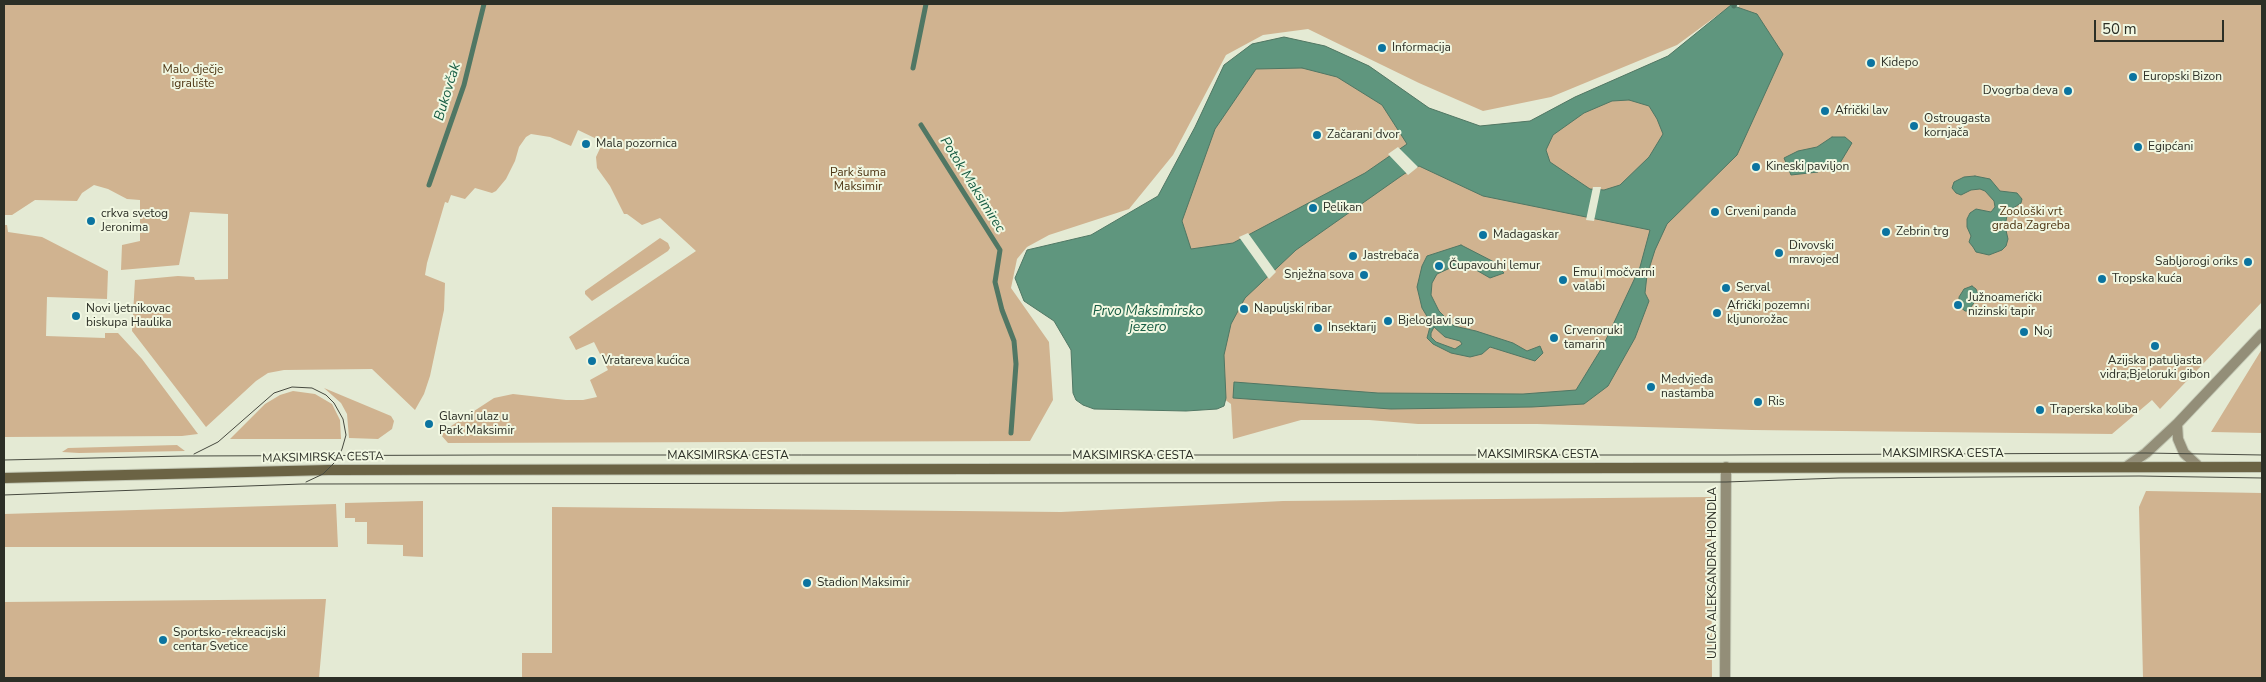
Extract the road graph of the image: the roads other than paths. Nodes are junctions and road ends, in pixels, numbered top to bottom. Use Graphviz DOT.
graph roads {
  1 [pos="2262,334"];
  2 [pos="2177,424"];
  3 [pos="2198,466"];
  4 [pos="1726,467"];
  5 [pos="2126,467"];
  6 [pos="2262,467"];
  7 [pos="7,477"];
  8 [pos="1725,678"];
  1 -- 2 [label="street"];
  2 -- 3 [label="street"];
  2 -- 5 [label="street"];
  3 -- 5 [label="main road, MAKSIMIRSKA CESTA"];
  3 -- 6 [label="main road, MAKSIMIRSKA CESTA"];
  4 -- 5 [label="main road, MAKSIMIRSKA CESTA"];
  4 -- 7 [label="main road, MAKSIMIRSKA CESTA"];
  4 -- 8 [label="street, ULICA ALEKSANDRA HONDLA"];
}
